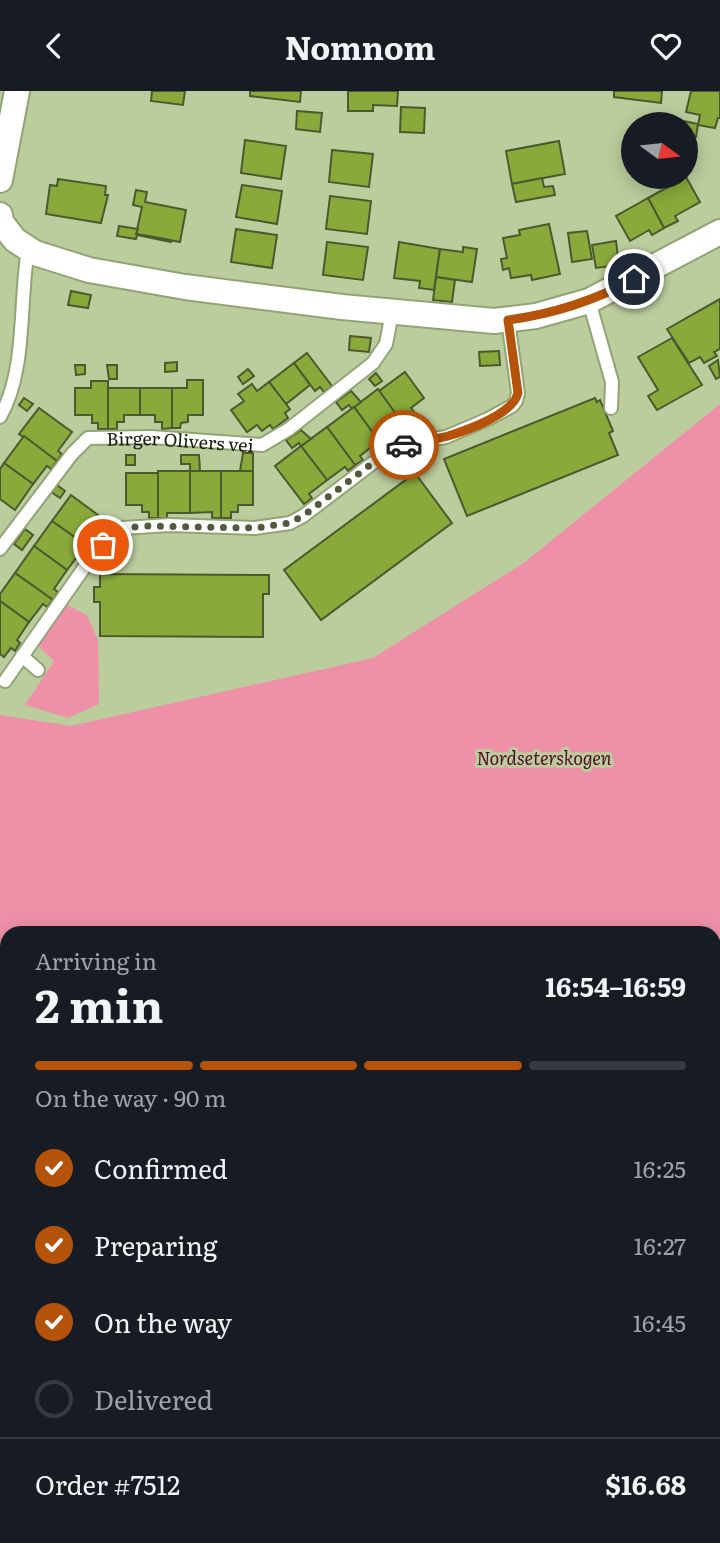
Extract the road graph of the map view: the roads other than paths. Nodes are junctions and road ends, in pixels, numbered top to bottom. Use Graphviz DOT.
graph roads {
  1 [pos="17,91"];
  2 [pos="0,180"];
  3 [pos="0,215"];
  4 [pos="720,232"];
  5 [pos="28,249"];
  6 [pos="589,302"];
  7 [pos="392,313"];
  8 [pos="508,320"];
  9 [pos="611,408"];
  10 [pos="0,417"];
  11 [pos="0,549"];
  12 [pos="22,656"];
  13 [pos="38,670"];
  14 [pos="5,681"];
  1 -- 2 [label="street"];
  3 -- 5 [label="street"];
  4 -- 6 [label="street"];
  5 -- 7 [label="street"];
  5 -- 10 [label="lane"];
  6 -- 8 [label="street"];
  6 -- 9 [label="lane"];
  7 -- 8 [label="street"];
  7 -- 11 [label="lane, Birger Olivers vei"];
  8 -- 12 [label="lane"];
  12 -- 13 [label="lane"];
  12 -- 14 [label="lane"];
}
